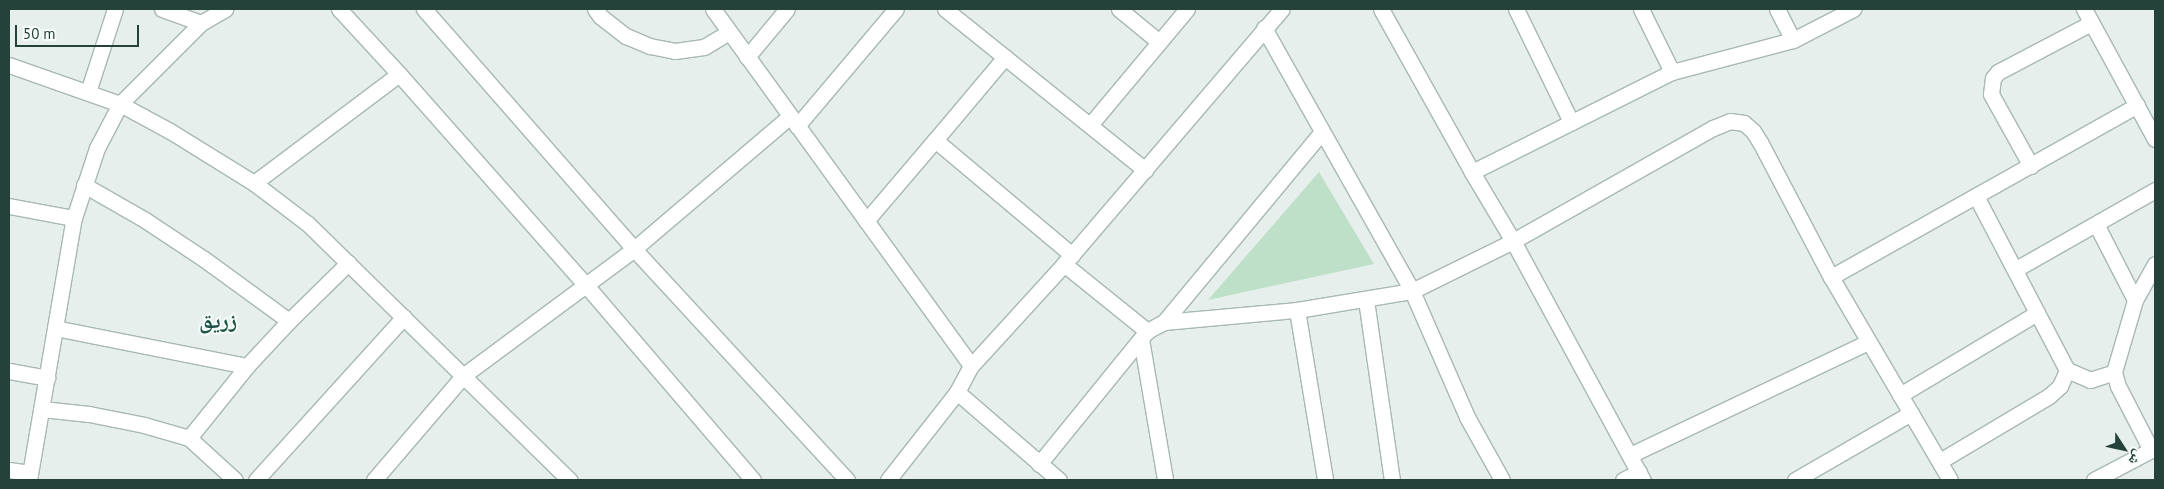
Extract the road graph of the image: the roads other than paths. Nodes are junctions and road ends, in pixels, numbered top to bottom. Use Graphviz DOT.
graph roads {
  1 [pos="115,9"];
  2 [pos="162,9"];
  3 [pos="225,9"];
  4 [pos="339,9"];
  5 [pos="424,9"];
  6 [pos="596,9"];
  7 [pos="713,9"];
  8 [pos="787,9"];
  9 [pos="896,9"];
  10 [pos="945,9"];
  11 [pos="1119,9"];
  12 [pos="1187,9"];
  13 [pos="1282,9"];
  14 [pos="1381,9"];
  15 [pos="1516,9"];
  16 [pos="1641,9"];
  17 [pos="1778,9"];
  18 [pos="1853,9"];
  19 [pos="2084,9"];
  20 [pos="201,23"];
  21 [pos="2091,23"];
  22 [pos="1264,28"];
  23 [pos="729,32"];
  24 [pos="1793,40"];
  25 [pos="1159,42"];
  26 [pos="747,57"];
  27 [pos="1005,57"];
  28 [pos="9,65"];
  29 [pos="1672,72"];
  30 [pos="400,74"];
  31 [pos="88,92"];
  32 [pos="120,104"];
  33 [pos="2137,106"];
  34 [pos="793,121"];
  35 [pos="1571,122"];
  36 [pos="1090,125"];
  37 [pos="1321,133"];
  38 [pos="2155,139"];
  39 [pos="935,140"];
  40 [pos="2031,166"];
  41 [pos="1144,170"];
  42 [pos="1472,172"];
  43 [pos="254,183"];
  44 [pos="84,185"];
  45 [pos="2155,190"];
  46 [pos="1976,196"];
  47 [pos="9,206"];
  48 [pos="74,218"];
  49 [pos="866,221"];
  50 [pos="2096,224"];
  51 [pos="1513,241"];
  52 [pos="634,249"];
  53 [pos="1068,260"];
  54 [pos="348,263"];
  55 [pos="2155,264"];
  56 [pos="2016,269"];
  57 [pos="1831,277"];
  58 [pos="585,284"];
  59 [pos="1412,291"];
  60 [pos="1366,300"];
  61 [pos="2136,300"];
  62 [pos="1297,310"];
  63 [pos="2038,313"];
  64 [pos="404,317"];
  65 [pos="289,321"];
  66 [pos="1164,322"];
  67 [pos="55,328"];
  68 [pos="1144,335"];
  69 [pos="1868,342"];
  70 [pos="247,366"];
  71 [pos="971,366"];
  72 [pos="2067,370"];
  73 [pos="9,371"];
  74 [pos="2114,372"];
  75 [pos="464,375"];
  76 [pos="47,378"];
  77 [pos="957,392"];
  78 [pos="1900,395"];
  79 [pos="42,408"];
  80 [pos="1911,413"];
  81 [pos="189,438"];
  82 [pos="2153,449"];
  83 [pos="1630,455"];
  84 [pos="1940,461"];
  85 [pos="1039,464"];
  86 [pos="9,470"];
  87 [pos="1641,476"];
  88 [pos="29,477"];
  89 [pos="235,480"];
  90 [pos="256,480"];
  91 [pos="374,480"];
  92 [pos="569,480"];
  93 [pos="753,480"];
  94 [pos="847,480"];
  95 [pos="888,480"];
  96 [pos="1059,480"];
  97 [pos="1165,480"];
  98 [pos="1325,480"];
  99 [pos="1392,480"];
  100 [pos="1502,480"];
  101 [pos="1623,480"];
  102 [pos="1794,480"];
  103 [pos="1950,480"];
  104 [pos="2094,480"];
  1 -- 31 [label="street"];
  2 -- 20 [label="street"];
  3 -- 20 [label="street"];
  4 -- 30 [label="street"];
  5 -- 52 [label="street"];
  6 -- 23 [label="street"];
  7 -- 23 [label="street"];
  8 -- 26 [label="street"];
  9 -- 34 [label="street"];
  10 -- 27 [label="street"];
  11 -- 25 [label="street"];
  12 -- 25 [label="street"];
  13 -- 22 [label="street"];
  14 -- 42 [label="street"];
  15 -- 35 [label="street"];
  16 -- 29 [label="street"];
  17 -- 24 [label="street"];
  18 -- 24 [label="street"];
  19 -- 21 [label="street"];
  20 -- 32 [label="street"];
  21 -- 33 [label="street"];
  21 -- 40 [label="street"];
  22 -- 37 [label="street"];
  22 -- 41 [label="street"];
  23 -- 26 [label="street"];
  24 -- 29 [label="street"];
  25 -- 36 [label="street"];
  26 -- 34 [label="street"];
  27 -- 36 [label="street"];
  27 -- 39 [label="street"];
  28 -- 31 [label="street"];
  29 -- 35 [label="street"];
  30 -- 43 [label="street"];
  30 -- 58 [label="street"];
  31 -- 32 [label="street"];
  32 -- 43 [label="street"];
  32 -- 44 [label="street"];
  33 -- 38 [label="street"];
  33 -- 40 [label="street"];
  34 -- 49 [label="street"];
  34 -- 52 [label="street"];
  35 -- 42 [label="street"];
  36 -- 41 [label="street"];
  37 -- 59 [label="street"];
  37 -- 66 [label="street"];
  39 -- 49 [label="street"];
  39 -- 53 [label="street"];
  40 -- 46 [label="street"];
  41 -- 53 [label="street"];
  42 -- 51 [label="street"];
  43 -- 54 [label="street"];
  44 -- 48 [label="street"];
  44 -- 65 [label="street"];
  45 -- 50 [label="street"];
  46 -- 56 [label="street"];
  46 -- 57 [label="street"];
  47 -- 48 [label="street"];
  48 -- 67 [label="street"];
  49 -- 71 [label="street"];
  50 -- 56 [label="street"];
  50 -- 61 [label="street"];
  51 -- 57 [label="street"];
  51 -- 59 [label="street"];
  51 -- 83 [label="street"];
  52 -- 58 [label="street"];
  52 -- 94 [label="street"];
  53 -- 68 [label="street"];
  53 -- 71 [label="street"];
  54 -- 64 [label="street"];
  54 -- 65 [label="street"];
  55 -- 61 [label="street"];
  56 -- 63 [label="street"];
  57 -- 69 [label="street"];
  58 -- 75 [label="street"];
  58 -- 93 [label="street"];
  59 -- 60 [label="street"];
  59 -- 100 [label="street"];
  60 -- 62 [label="street"];
  60 -- 99 [label="street"];
  61 -- 74 [label="street"];
  62 -- 66 [label="street"];
  62 -- 98 [label="street"];
  63 -- 72 [label="street"];
  63 -- 78 [label="street"];
  64 -- 75 [label="street"];
  64 -- 90 [label="street"];
  65 -- 70 [label="street"];
  66 -- 68 [label="street"];
  67 -- 70 [label="street"];
  67 -- 76 [label="street"];
  68 -- 85 [label="street"];
  68 -- 97 [label="street"];
  69 -- 78 [label="street"];
  69 -- 83 [label="street"];
  70 -- 81 [label="street"];
  71 -- 77 [label="street"];
  72 -- 74 [label="street"];
  72 -- 84 [label="street"];
  73 -- 76 [label="street"];
  74 -- 82 [label="street"];
  75 -- 91 [label="street"];
  75 -- 92 [label="street"];
  76 -- 79 [label="street"];
  77 -- 85 [label="street"];
  77 -- 95 [label="street"];
  78 -- 80 [label="street"];
  79 -- 81 [label="street"];
  79 -- 88 [label="street"];
  80 -- 84 [label="street"];
  80 -- 102 [label="street"];
  81 -- 89 [label="street"];
  82 -- 104 [label="street"];
  83 -- 87 [label="street"];
  84 -- 103 [label="street"];
  85 -- 96 [label="street"];
  86 -- 88 [label="street"];
  87 -- 101 [label="street"];
}
